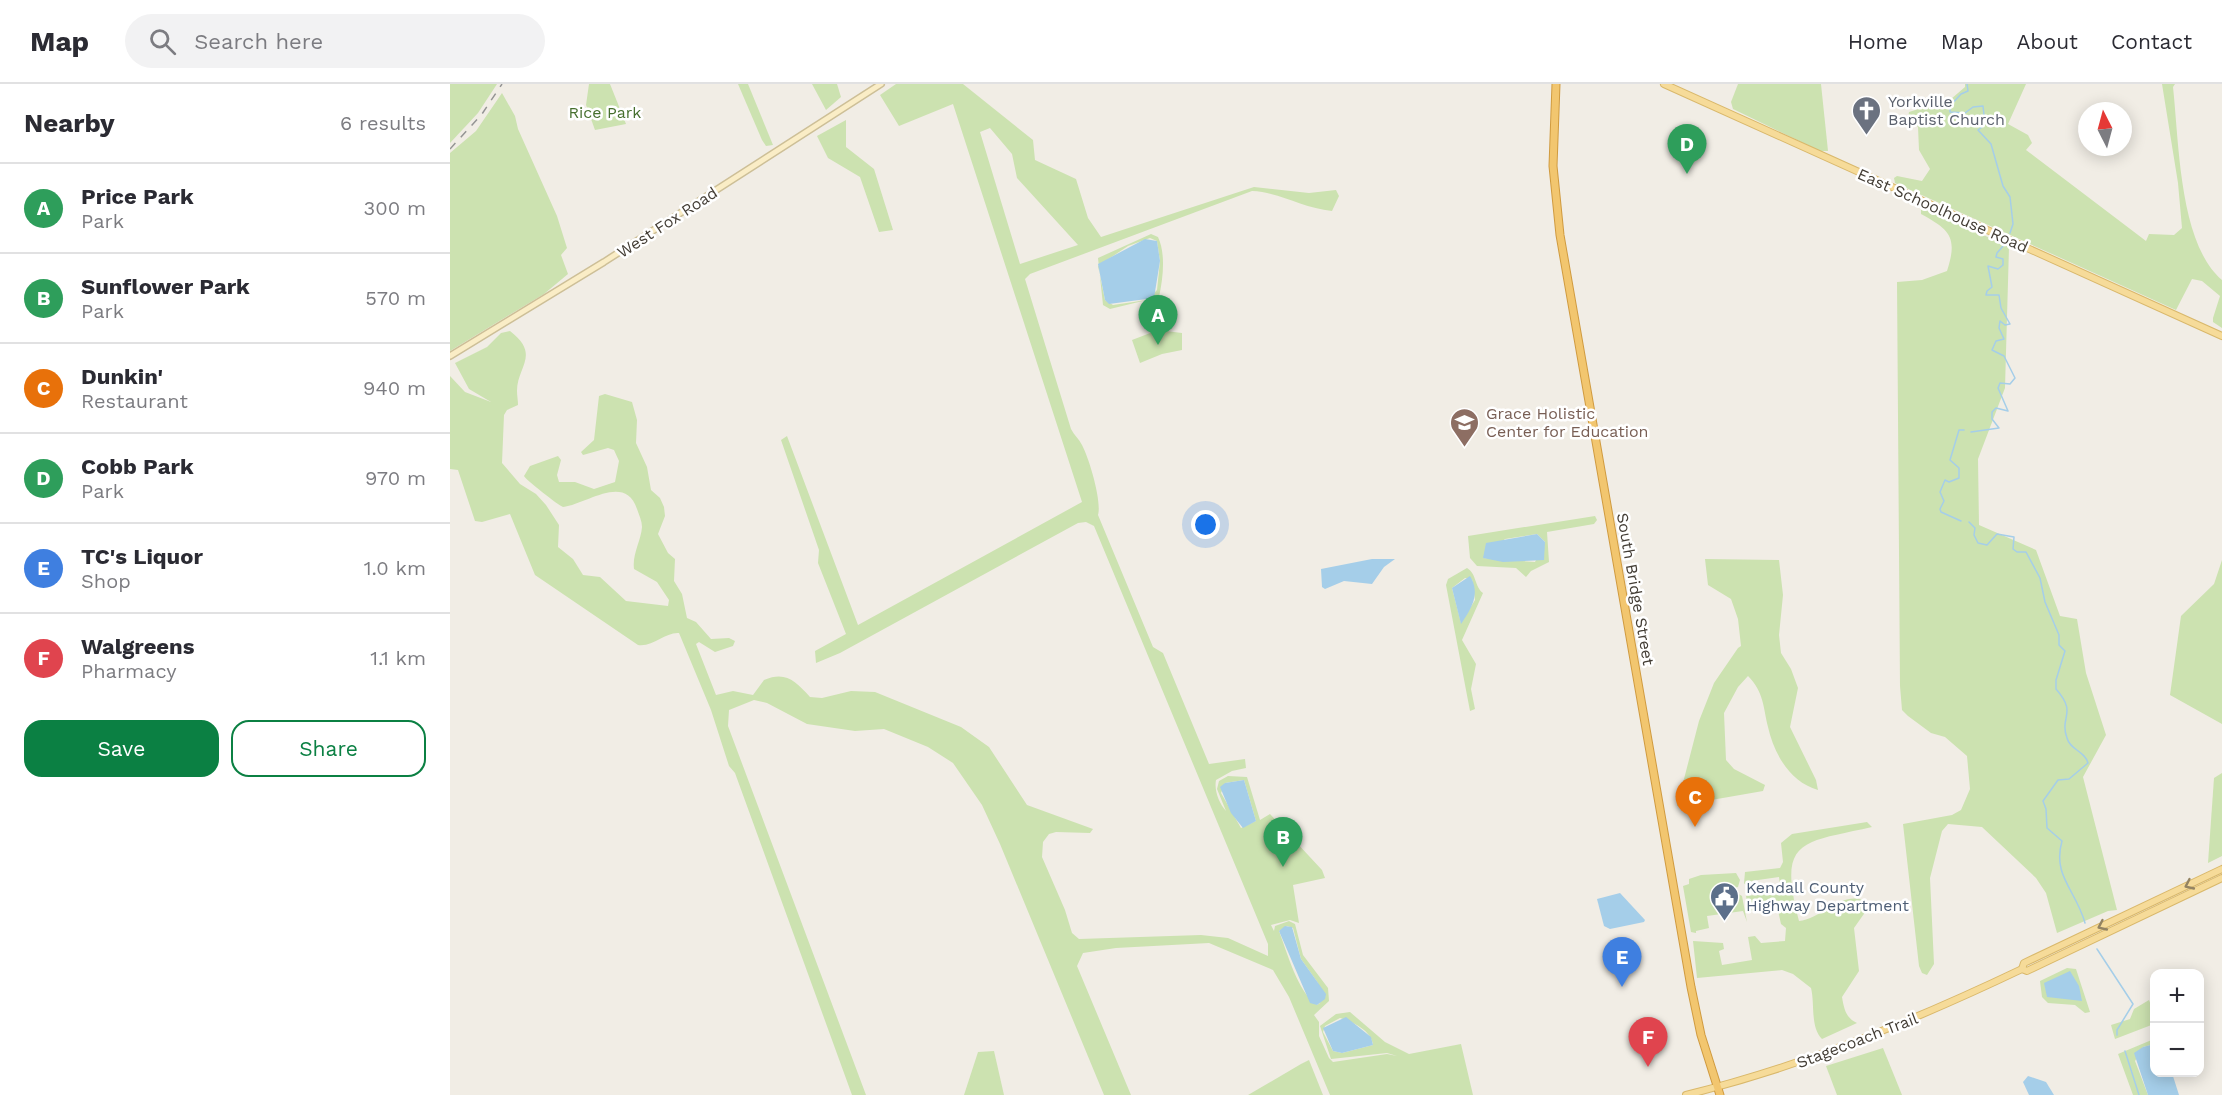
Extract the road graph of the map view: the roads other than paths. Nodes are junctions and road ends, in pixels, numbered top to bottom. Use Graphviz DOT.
graph roads {
  1 [pos="881,84"];
  2 [pos="1556,84"];
  3 [pos="1664,84"];
  4 [pos="2222,336"];
  5 [pos="450,356"];
  6 [pos="2222,869"];
  7 [pos="2222,878"];
  8 [pos="2022,969"];
  9 [pos="1717,1087"];
  10 [pos="1686,1095"];
  11 [pos="1720,1095"];
  1 -- 5 [label="street, West Fox Road"];
  2 -- 9 [label="highway, South Bridge Street"];
  3 -- 4 [label="main road, East Schoolhouse Road"];
  6 -- 8 [label="main road, Stagecoach Trail, one-way"];
  7 -- 8 [label="main road, Stagecoach Trail"];
  8 -- 9 [label="main road, Stagecoach Trail"];
  9 -- 10 [label="main road, Stagecoach Trail"];
  9 -- 11 [label="highway, South Bridge Street"];
}
